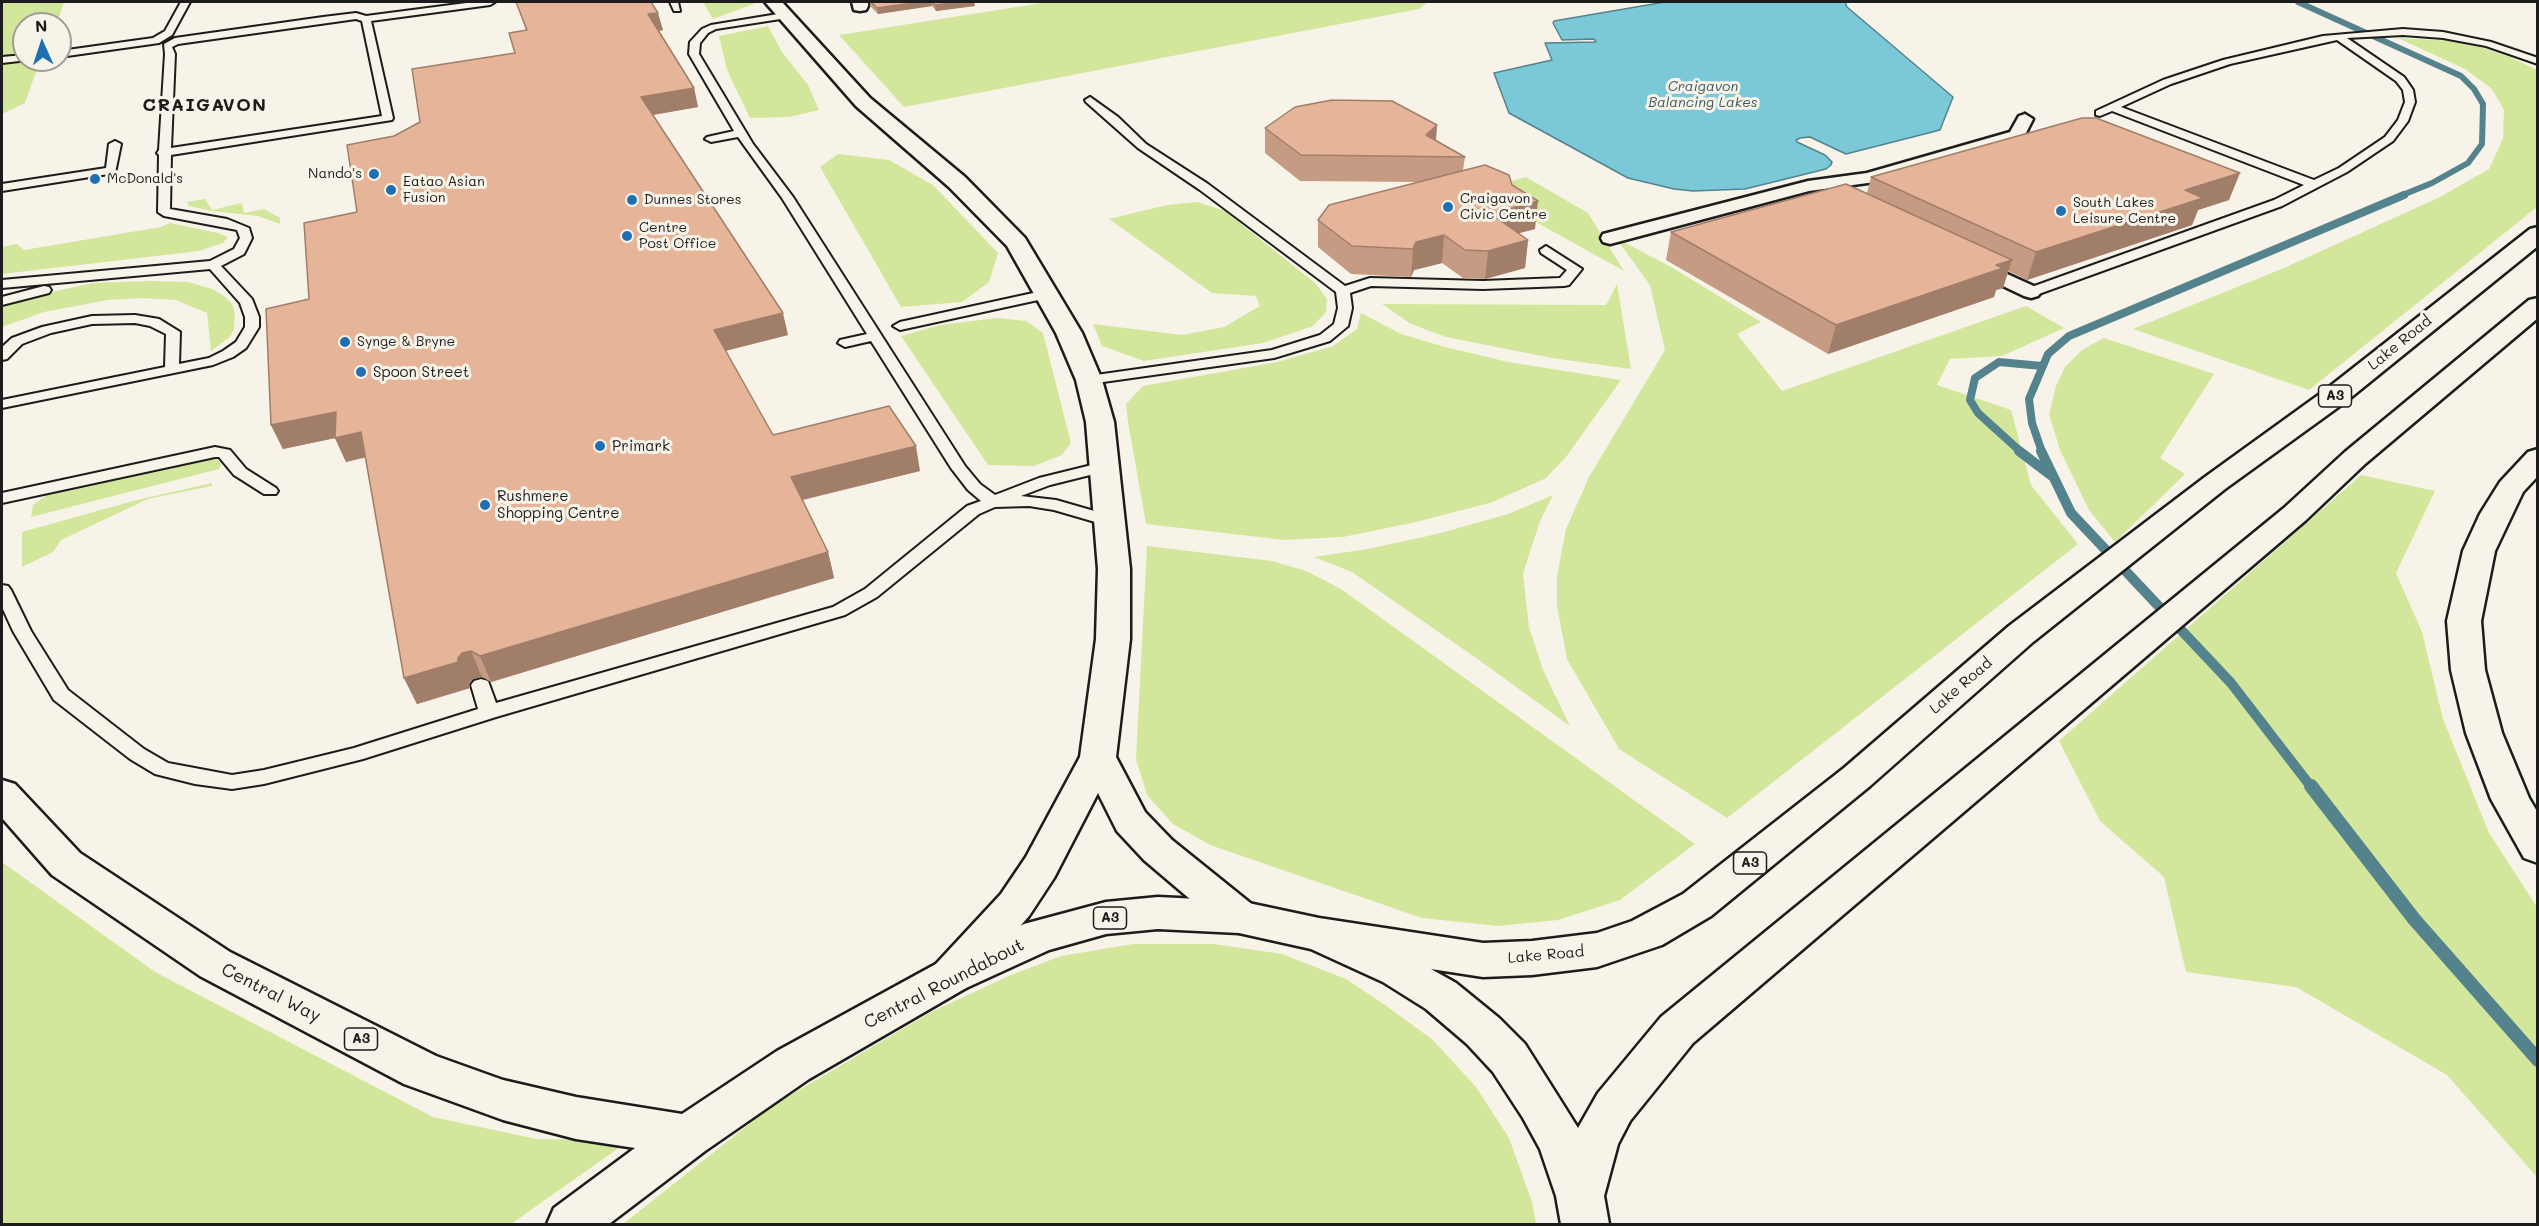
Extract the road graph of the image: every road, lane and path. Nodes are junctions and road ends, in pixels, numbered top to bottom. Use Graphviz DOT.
graph roads {
  1 [pos="185,2"];
  2 [pos="490,2"];
  3 [pos="778,9"];
  4 [pos="366,19"];
  5 [pos="2470,28"];
  6 [pos="2338,37"];
  7 [pos="2467,39"];
  8 [pos="72,52"];
  9 [pos="2518,53"];
  10 [pos="2538,56"];
  11 [pos="2538,61"];
  12 [pos="1090,100"];
  13 [pos="2111,107"];
  14 [pos="2025,118"];
  15 [pos="741,133"];
  16 [pos="2017,135"];
  17 [pos="2040,135"];
  18 [pos="711,139"];
  19 [pos="115,144"];
  20 [pos="164,153"];
  21 [pos="2315,185"];
  22 [pos="1808,186"];
  23 [pos="2,188"];
  24 [pos="2303,191"];
  25 [pos="1840,201"];
  26 [pos="2538,234"];
  27 [pos="1610,238"];
  28 [pos="1546,250"];
  29 [pos="1957,257"];
  30 [pos="213,265"];
  31 [pos="98,277"];
  32 [pos="2,284"];
  33 [pos="1343,291"];
  34 [pos="2031,292"];
  35 [pos="1047,294"];
  36 [pos="2,301"];
  37 [pos="2538,305"];
  38 [pos="900,326"];
  39 [pos="875,336"];
  40 [pos="845,343"];
  41 [pos="2,356"];
  42 [pos="172,370"];
  43 [pos="1089,380"];
  44 [pos="2,404"];
  45 [pos="2537,458"];
  46 [pos="1104,467"];
  47 [pos="270,491"];
  48 [pos="2,498"];
  49 [pos="993,502"];
  50 [pos="1109,521"];
  51 [pos="2,590"];
  52 [pos="481,685"];
  53 [pos="489,712"];
  54 [pos="1098,757"];
  55 [pos="2,794"];
  56 [pos="2538,848"];
  57 [pos="1239,917"];
  58 [pos="1319,934"];
  59 [pos="951,976"];
  60 [pos="688,1136"];
  61 [pos="1583,1210"];
  62 [pos="571,1224"];
  1 -- 8 [label="lane"];
  2 -- 4 [label="lane"];
  3 -- 15 [label="lane"];
  3 -- 35 [label="main road"];
  4 -- 20 [label="lane"];
  4 -- 20 [label="lane"];
  5 -- 7 [label="lane"];
  6 -- 7 [label="lane"];
  6 -- 13 [label="lane"];
  6 -- 21 [label="lane"];
  7 -- 9 [label="lane"];
  9 -- 10 [label="lane"];
  9 -- 11 [label="lane"];
  12 -- 33 [label="lane"];
  13 -- 21 [label="lane"];
  13 -- 24 [label="lane"];
  14 -- 16 [label="street"];
  15 -- 18 [label="lane"];
  15 -- 39 [label="lane"];
  16 -- 17 [label="street"];
  16 -- 22 [label="street"];
  19 -- 23 [label="lane"];
  20 -- 30 [label="lane"];
  21 -- 24 [label="lane"];
  22 -- 25 [label="street"];
  22 -- 27 [label="street"];
  24 -- 34 [label="lane"];
  26 -- 58 [label="main road, Lake Road / A3"];
  28 -- 33 [label="lane"];
  29 -- 34 [label="street"];
  30 -- 31 [label="lane"];
  30 -- 42 [label="lane"];
  31 -- 32 [label="lane"];
  31 -- 36 [label="lane"];
  33 -- 43 [label="lane"];
  35 -- 38 [label="lane"];
  35 -- 43 [label="main road"];
  37 -- 61 [label="main road, A3"];
  39 -- 40 [label="lane"];
  39 -- 49 [label="lane"];
  41 -- 42 [label="lane"];
  42 -- 44 [label="lane"];
  43 -- 46 [label="main road"];
  45 -- 56 [label="main road"];
  46 -- 49 [label="lane"];
  46 -- 50 [label="main road"];
  47 -- 48 [label="lane"];
  49 -- 50 [label="lane"];
  49 -- 53 [label="lane"];
  50 -- 54 [label="main road"];
  51 -- 53 [label="lane"];
  52 -- 53 [label="lane"];
  54 -- 57 [label="main road"];
  54 -- 59 [label="main road"];
  55 -- 60 [label="main road, Central Way / A3"];
  57 -- 58 [label="main road, Central Roundabout / A3"];
  57 -- 59 [label="main road, Central Roundabout / A3"];
  58 -- 61 [label="main road, Central Roundabout / A3"];
  59 -- 60 [label="main road, Central Roundabout / A3"];
  60 -- 62 [label="main road, Central Roundabout / A3"];
}
